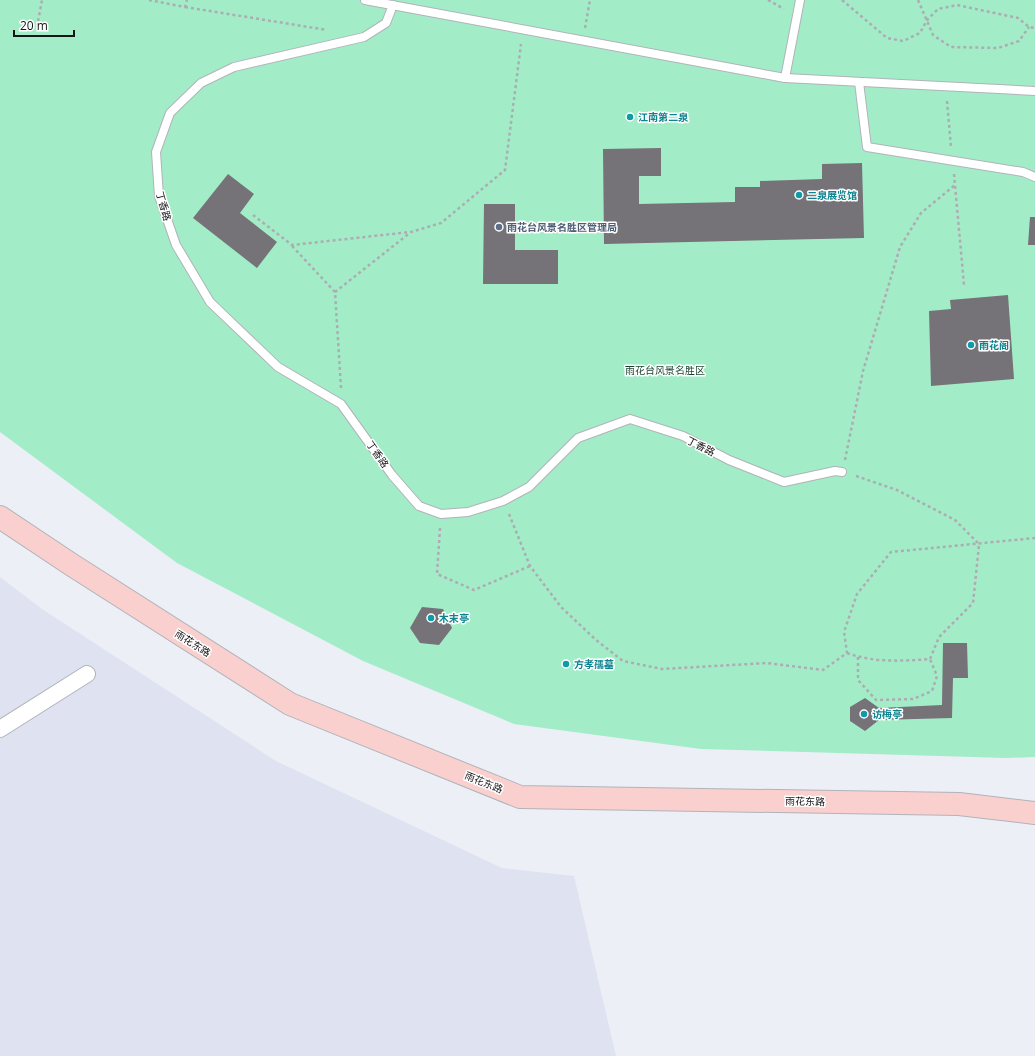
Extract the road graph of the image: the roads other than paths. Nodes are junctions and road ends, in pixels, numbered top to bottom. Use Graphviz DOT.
graph roads {
  1 [pos="365,0"];
  2 [pos="800,0"];
  3 [pos="378,1"];
  4 [pos="393,5"];
  5 [pos="785,78"];
  6 [pos="859,82"];
  7 [pos="1035,91"];
  8 [pos="1035,177"];
  9 [pos="842,472"];
  10 [pos="0,517"];
  11 [pos="87,674"];
  12 [pos="0,729"];
  13 [pos="1035,813"];
  1 -- 3 [label="lane"];
  2 -- 5 [label="lane"];
  3 -- 4 [label="lane"];
  4 -- 5 [label="lane"];
  4 -- 9 [label="lane, 丁香路"];
  5 -- 6 [label="lane"];
  6 -- 7 [label="lane"];
  6 -- 8 [label="lane"];
  10 -- 13 [label="main road, 雨花东路"];
  11 -- 12 [label="street"];
}
